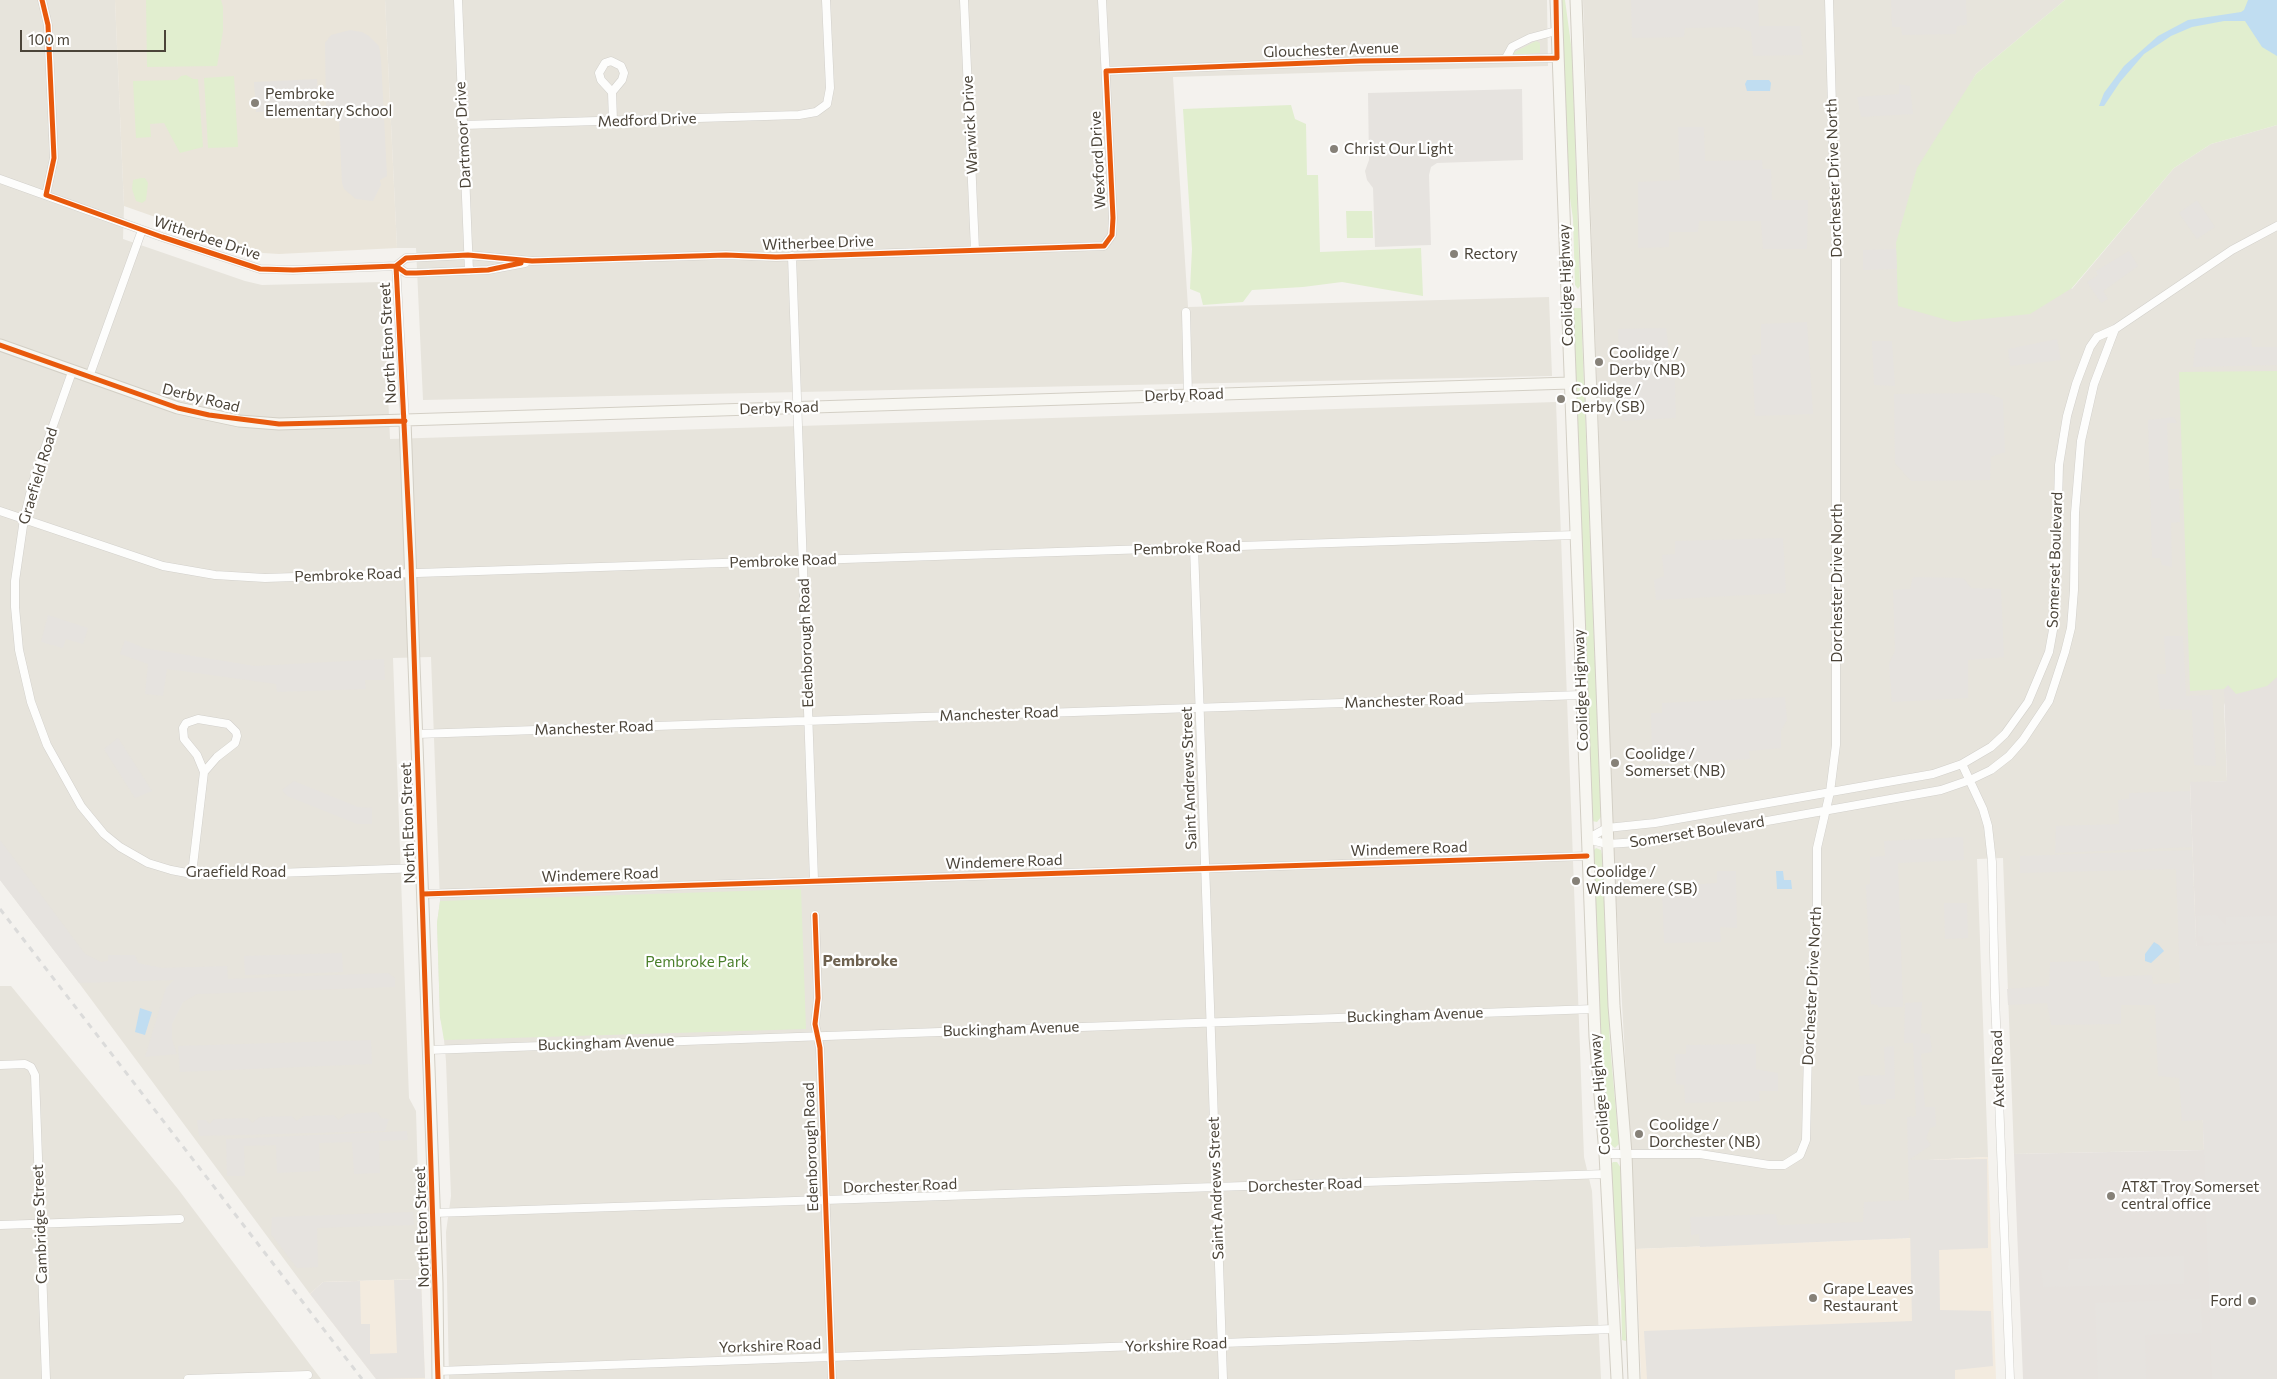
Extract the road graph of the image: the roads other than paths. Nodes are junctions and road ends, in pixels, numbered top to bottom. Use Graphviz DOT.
graph roads {
  1 [pos="42,0"];
  2 [pos="458,0"];
  3 [pos="826,0"];
  4 [pos="964,0"];
  5 [pos="1102,0"];
  6 [pos="1556,0"];
  7 [pos="1576,0"];
  8 [pos="1829,0"];
  9 [pos="1556,32"];
  10 [pos="1506,58"];
  11 [pos="1557,58"];
  12 [pos="1106,70"];
  13 [pos="612,92"];
  14 [pos="613,121"];
  15 [pos="463,125"];
  16 [pos="0,179"];
  17 [pos="46,195"];
  18 [pos="2277,226"];
  19 [pos="142,230"];
  20 [pos="1104,246"];
  21 [pos="976,250"];
  22 [pos="468,255"];
  23 [pos="792,256"];
  24 [pos="532,261"];
  25 [pos="396,266"];
  26 [pos="469,271"];
  27 [pos="1566,290"];
  28 [pos="1586,295"];
  29 [pos="1186,312"];
  30 [pos="2115,329"];
  31 [pos="0,345"];
  32 [pos="72,372"];
  33 [pos="89,378"];
  34 [pos="1570,383"];
  35 [pos="1188,395"];
  36 [pos="798,408"];
  37 [pos="405,421"];
  38 [pos="0,511"];
  39 [pos="24,519"];
  40 [pos="1575,535"];
  41 [pos="1194,548"];
  42 [pos="803,561"];
  43 [pos="411,573"];
  44 [pos="1581,695"];
  45 [pos="1199,708"];
  46 [pos="808,721"];
  47 [pos="417,734"];
  48 [pos="1962,764"];
  49 [pos="204,772"];
  50 [pos="1970,780"];
  51 [pos="1830,792"];
  52 [pos="1826,811"];
  53 [pos="1606,828"];
  54 [pos="1587,839"];
  55 [pos="1607,844"];
  56 [pos="1587,856"];
  57 [pos="421,868"];
  58 [pos="1204,868"];
  59 [pos="192,874"];
  60 [pos="814,880"];
  61 [pos="422,894"];
  62 [pos="815,915"];
  63 [pos="1594,1009"];
  64 [pos="1210,1022"];
  65 [pos="818,1036"];
  66 [pos="428,1050"];
  67 [pos="0,1065"];
  68 [pos="1605,1154"];
  69 [pos="1626,1154"];
  70 [pos="1606,1174"];
  71 [pos="1216,1188"];
  72 [pos="825,1201"];
  73 [pos="434,1213"];
  74 [pos="180,1219"];
  75 [pos="40,1224"];
  76 [pos="0,1225"];
  77 [pos="1614,1329"];
  78 [pos="1222,1344"];
  79 [pos="1633,1350"];
  80 [pos="1616,1351"];
  81 [pos="831,1356"];
  82 [pos="308,1375"];
  83 [pos="438,1375"];
  84 [pos="46,1379"];
  85 [pos="188,1379"];
  86 [pos="832,1379"];
  87 [pos="1224,1379"];
  88 [pos="1617,1379"];
  89 [pos="1634,1379"];
  90 [pos="2010,1379"];
  1 -- 17 [label="street"];
  2 -- 15 [label="street, Dartmoor Drive"];
  3 -- 14 [label="street, Medford Drive"];
  4 -- 21 [label="street, Warwick Drive"];
  5 -- 12 [label="street, Wexford Drive"];
  6 -- 9 [label="main road, Coolidge Highway"];
  7 -- 28 [label="main road, Coolidge Highway"];
  8 -- 51 [label="street, Dorchester Drive North"];
  9 -- 10 [label="street"];
  9 -- 11 [label="main road, Coolidge Highway"];
  10 -- 11 [label="street, Glouchester Avenue"];
  10 -- 12 [label="street, Glouchester Avenue"];
  11 -- 27 [label="main road, Coolidge Highway"];
  12 -- 20 [label="street, Wexford Drive"];
  13 -- 14 [label="street"];
  14 -- 15 [label="street, Medford Drive"];
  15 -- 22 [label="street, Dartmoor Drive"];
  16 -- 17 [label="street, Witherbee Drive"];
  17 -- 19 [label="street, Witherbee Drive"];
  18 -- 30 [label="street, Somerset Boulevard"];
  19 -- 25 [label="street, Witherbee Drive"];
  19 -- 33 [label="street"];
  20 -- 21 [label="street, Witherbee Drive"];
  21 -- 23 [label="street, Witherbee Drive"];
  22 -- 24 [label="street, Witherbee Drive"];
  22 -- 25 [label="street, Witherbee Drive"];
  22 -- 26 [label="street, Dartmoor Drive"];
  23 -- 24 [label="street, Witherbee Drive"];
  23 -- 36 [label="street, Edenborough Road"];
  24 -- 26 [label="street, Witherbee Drive"];
  25 -- 26 [label="street, Witherbee Drive"];
  25 -- 37 [label="street, North Eton Street"];
  27 -- 28 [label="main road"];
  27 -- 34 [label="main road, Coolidge Highway"];
  28 -- 53 [label="main road, Coolidge Highway"];
  29 -- 35 [label="street"];
  30 -- 48 [label="street, Somerset Boulevard"];
  30 -- 50 [label="street, Somerset Boulevard"];
  31 -- 32 [label="main road, Derby Road"];
  32 -- 33 [label="main road, Derby Road"];
  32 -- 39 [label="street, Graefield Road"];
  33 -- 37 [label="main road, Derby Road"];
  34 -- 35 [label="main road, Derby Road"];
  34 -- 40 [label="main road, Coolidge Highway"];
  35 -- 36 [label="main road, Derby Road"];
  36 -- 37 [label="main road, Derby Road"];
  36 -- 42 [label="street, Edenborough Road"];
  37 -- 43 [label="main road, North Eton Street"];
  38 -- 39 [label="street, Pembroke Road"];
  39 -- 43 [label="street, Pembroke Road"];
  39 -- 59 [label="street, Graefield Road"];
  40 -- 41 [label="street, Pembroke Road"];
  40 -- 44 [label="main road, Coolidge Highway"];
  41 -- 42 [label="street, Pembroke Road"];
  41 -- 45 [label="street, Saint Andrews Street"];
  42 -- 43 [label="street, Pembroke Road"];
  42 -- 46 [label="street, Edenborough Road"];
  43 -- 47 [label="main road, North Eton Street"];
  44 -- 45 [label="street, Manchester Road"];
  44 -- 54 [label="main road, Coolidge Highway"];
  45 -- 46 [label="street, Manchester Road"];
  45 -- 58 [label="street, Saint Andrews Street"];
  46 -- 47 [label="street, Manchester Road"];
  46 -- 60 [label="street, Edenborough Road"];
  47 -- 57 [label="main road, North Eton Street"];
  48 -- 50 [label="street, Axtell Road"];
  48 -- 51 [label="street, Somerset Boulevard"];
  49 -- 49 [label="street"];
  49 -- 59 [label="street"];
  50 -- 52 [label="street, Somerset Boulevard"];
  50 -- 90 [label="street, Axtell Road"];
  51 -- 52 [label="street, Dorchester Drive North"];
  51 -- 53 [label="street, Somerset Boulevard"];
  52 -- 55 [label="street, Somerset Boulevard"];
  52 -- 69 [label="street, Dorchester Drive North"];
  53 -- 54 [label="street, Somerset Boulevard"];
  53 -- 55 [label="main road, Coolidge Highway"];
  54 -- 55 [label="street, Somerset Boulevard"];
  54 -- 56 [label="main road, Coolidge Highway"];
  55 -- 69 [label="main road, Coolidge Highway"];
  56 -- 58 [label="street, Windemere Road"];
  56 -- 63 [label="main road, Coolidge Highway"];
  57 -- 59 [label="street, Graefield Road"];
  57 -- 61 [label="main road, North Eton Street"];
  58 -- 60 [label="street, Windemere Road"];
  58 -- 64 [label="street, Saint Andrews Street"];
  60 -- 61 [label="street, Windemere Road"];
  61 -- 66 [label="main road, North Eton Street"];
  62 -- 65 [label="street, Edenborough Road"];
  63 -- 64 [label="street, Buckingham Avenue"];
  63 -- 68 [label="main road, Coolidge Highway"];
  64 -- 65 [label="street, Buckingham Avenue"];
  64 -- 71 [label="street, Saint Andrews Street"];
  65 -- 66 [label="street, Buckingham Avenue"];
  65 -- 72 [label="street, Edenborough Road"];
  66 -- 73 [label="main road, North Eton Street"];
  67 -- 75 [label="street, Cambridge Street"];
  68 -- 69 [label="street"];
  68 -- 70 [label="main road, Coolidge Highway"];
  69 -- 79 [label="main road, Coolidge Highway"];
  70 -- 71 [label="street, Dorchester Road"];
  70 -- 77 [label="main road, Coolidge Highway"];
  71 -- 72 [label="street, Dorchester Road"];
  71 -- 78 [label="street, Saint Andrews Street"];
  72 -- 73 [label="street, Dorchester Road"];
  72 -- 81 [label="street, Edenborough Road"];
  73 -- 83 [label="main road, North Eton Street"];
  74 -- 75 [label="street"];
  75 -- 76 [label="street"];
  75 -- 84 [label="street, Cambridge Street"];
  77 -- 78 [label="street, Yorkshire Road"];
  77 -- 80 [label="main road, Coolidge Highway"];
  78 -- 81 [label="street, Yorkshire Road"];
  78 -- 87 [label="street, Saint Andrews Street"];
  79 -- 80 [label="main road"];
  79 -- 89 [label="main road, Coolidge Highway"];
  80 -- 88 [label="main road, Coolidge Highway"];
  81 -- 83 [label="street, Yorkshire Road"];
  81 -- 86 [label="street, Edenborough Road"];
  82 -- 85 [label="street"];
}
